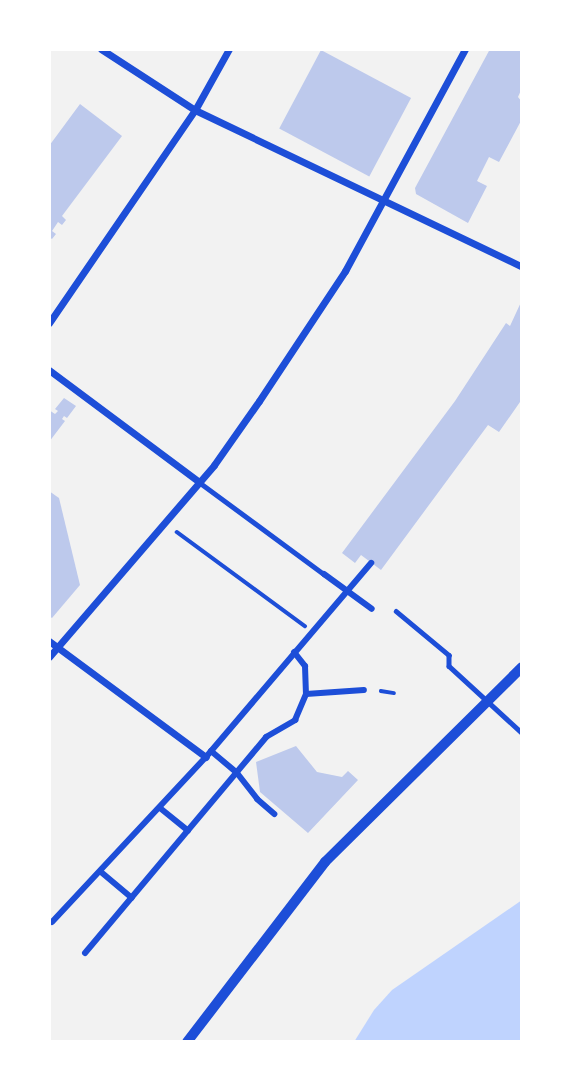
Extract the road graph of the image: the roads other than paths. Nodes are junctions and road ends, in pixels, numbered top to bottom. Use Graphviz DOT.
graph roads {
  1 [pos="101,49"];
  2 [pos="229,49"];
  3 [pos="465,49"];
  4 [pos="195,110"];
  5 [pos="384,202"];
  6 [pos="522,267"];
  7 [pos="49,323"];
  8 [pos="49,370"];
  9 [pos="200,482"];
  10 [pos="371,562"];
  11 [pos="324,574"];
  12 [pos="348,592"];
  13 [pos="372,609"];
  14 [pos="397,611"];
  15 [pos="49,641"];
  16 [pos="58,648"];
  17 [pos="294,652"];
  18 [pos="49,657"];
  19 [pos="522,667"];
  20 [pos="364,690"];
  21 [pos="306,694"];
  22 [pos="490,700"];
  23 [pos="522,733"];
  24 [pos="209,754"];
  25 [pos="237,773"];
  26 [pos="160,808"];
  27 [pos="274,814"];
  28 [pos="188,831"];
  29 [pos="101,872"];
  30 [pos="132,898"];
  31 [pos="52,922"];
  32 [pos="85,953"];
  33 [pos="187,1042"];
  1 -- 4 [label="street"];
  2 -- 4 [label="street"];
  3 -- 5 [label="street"];
  4 -- 5 [label="street"];
  4 -- 7 [label="street"];
  5 -- 6 [label="street"];
  5 -- 9 [label="street"];
  8 -- 9 [label="street"];
  9 -- 11 [label="lane"];
  9 -- 16 [label="street"];
  10 -- 12 [label="street"];
  11 -- 12 [label="street"];
  12 -- 13 [label="street"];
  12 -- 17 [label="street"];
  14 -- 22 [label="lane"];
  15 -- 16 [label="street"];
  16 -- 18 [label="street"];
  16 -- 24 [label="street"];
  17 -- 21 [label="street"];
  17 -- 24 [label="street"];
  19 -- 22 [label="street"];
  20 -- 21 [label="street"];
  21 -- 25 [label="street"];
  22 -- 23 [label="lane"];
  22 -- 33 [label="street"];
  24 -- 25 [label="street"];
  24 -- 26 [label="street"];
  25 -- 27 [label="street"];
  25 -- 28 [label="street"];
  26 -- 28 [label="street"];
  26 -- 29 [label="street"];
  28 -- 30 [label="street"];
  29 -- 30 [label="street"];
  29 -- 31 [label="street"];
  30 -- 32 [label="street"];
}
